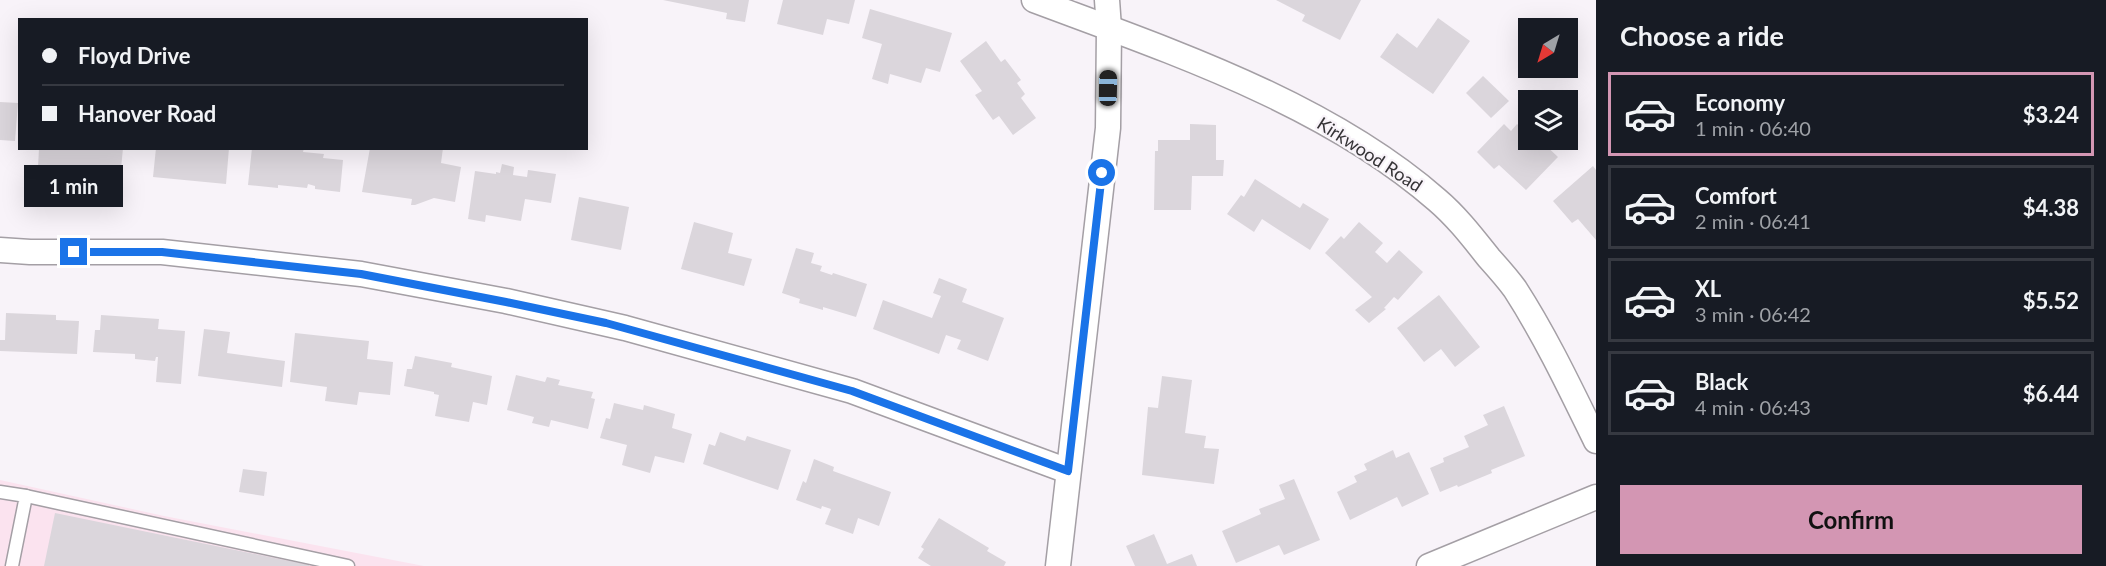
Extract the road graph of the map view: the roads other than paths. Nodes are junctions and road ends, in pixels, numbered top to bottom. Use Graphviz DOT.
graph roads {
  1 [pos="1034,0"];
  2 [pos="1107,0"];
  3 [pos="1109,28"];
  4 [pos="0,250"];
  5 [pos="1596,441"];
  6 [pos="1068,471"];
  7 [pos="0,492"];
  8 [pos="26,496"];
  9 [pos="1596,496"];
  10 [pos="12,566"];
  11 [pos="348,566"];
  12 [pos="1058,566"];
  13 [pos="1429,566"];
  1 -- 3 [label="street, Kirkwood Road"];
  2 -- 3 [label="street"];
  3 -- 5 [label="street, Kirkwood Road"];
  3 -- 6 [label="street"];
  4 -- 6 [label="street"];
  6 -- 12 [label="street"];
  7 -- 8 [label="lane"];
  8 -- 10 [label="lane"];
  8 -- 11 [label="lane"];
  9 -- 13 [label="street"];
}
